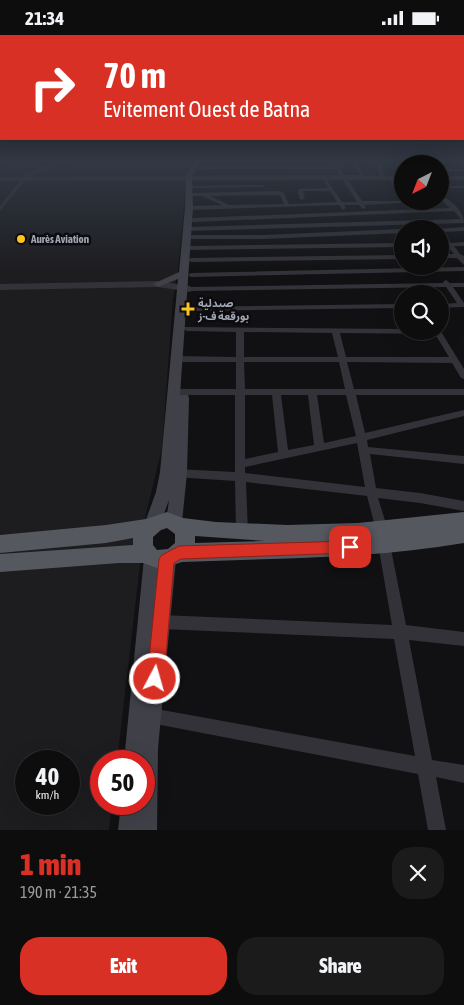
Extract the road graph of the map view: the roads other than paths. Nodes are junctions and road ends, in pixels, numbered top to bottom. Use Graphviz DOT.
graph roads {
  1 [pos="9,198"];
  2 [pos="193,198"];
  3 [pos="217,198"];
  4 [pos="250,198"];
  5 [pos="259,198"];
  6 [pos="337,198"];
  7 [pos="357,198"];
  8 [pos="387,198"];
  9 [pos="284,199"];
  10 [pos="256,200"];
  11 [pos="390,202"];
  12 [pos="394,202"];
  13 [pos="340,203"];
  14 [pos="360,203"];
  15 [pos="288,205"];
  16 [pos="449,205"];
  17 [pos="228,207"];
  18 [pos="192,208"];
  19 [pos="0,209"];
  20 [pos="449,209"];
  21 [pos="455,209"];
  22 [pos="464,209"];
  23 [pos="422,210"];
  24 [pos="394,211"];
  25 [pos="367,212"];
  26 [pos="346,213"];
  27 [pos="259,217"];
  28 [pos="244,218"];
  29 [pos="402,220"];
  30 [pos="430,220"];
  31 [pos="464,220"];
  32 [pos="449,221"];
  33 [pos="374,223"];
  34 [pos="394,223"];
  35 [pos="352,224"];
  36 [pos="255,227"];
  37 [pos="464,229"];
  38 [pos="449,230"];
  39 [pos="378,231"];
  40 [pos="394,231"];
  41 [pos="356,233"];
  42 [pos="190,235"];
  43 [pos="263,237"];
  44 [pos="464,244"];
  45 [pos="449,245"];
  46 [pos="363,246"];
  47 [pos="386,246"];
  48 [pos="394,246"];
  49 [pos="265,247"];
  50 [pos="461,256"];
  51 [pos="370,257"];
  52 [pos="392,257"];
  53 [pos="267,258"];
  54 [pos="191,260"];
  55 [pos="394,260"];
  56 [pos="464,263"];
  57 [pos="449,268"];
  58 [pos="464,269"];
  59 [pos="378,271"];
  60 [pos="394,271"];
  61 [pos="271,273"];
  62 [pos="402,275"];
  63 [pos="442,275"];
  64 [pos="186,281"];
  65 [pos="163,285"];
  66 [pos="408,285"];
  67 [pos="448,285"];
  68 [pos="449,285"];
  69 [pos="464,285"];
  70 [pos="449,286"];
  71 [pos="0,287"];
  72 [pos="273,288"];
  73 [pos="394,288"];
  74 [pos="389,289"];
  75 [pos="394,303"];
  76 [pos="463,305"];
  77 [pos="278,306"];
  78 [pos="449,306"];
  79 [pos="189,309"];
  80 [pos="187,329"];
  81 [pos="240,331"];
  82 [pos="394,331"];
  83 [pos="336,332"];
  84 [pos="442,340"];
  85 [pos="181,359"];
  86 [pos="240,360"];
  87 [pos="454,360"];
  88 [pos="342,361"];
  89 [pos="462,371"];
  90 [pos="179,391"];
  91 [pos="312,392"];
  92 [pos="350,392"];
  93 [pos="464,392"];
  94 [pos="241,393"];
  95 [pos="276,393"];
  96 [pos="464,413"];
  97 [pos="360,437"];
  98 [pos="320,448"];
  99 [pos="364,450"];
  100 [pos="283,455"];
  101 [pos="464,460"];
  102 [pos="239,464"];
  103 [pos="167,472"];
  104 [pos="180,473"];
  105 [pos="239,477"];
  106 [pos="371,492"];
  107 [pos="464,506"];
  108 [pos="464,520"];
  109 [pos="178,524"];
  110 [pos="150,526"];
  111 [pos="242,532"];
  112 [pos="464,534"];
  113 [pos="383,537"];
  114 [pos="0,544"];
  115 [pos="161,556"];
  116 [pos="0,563"];
  117 [pos="162,622"];
  118 [pos="401,632"];
  119 [pos="464,639"];
  120 [pos="151,716"];
  121 [pos="137,750"];
  122 [pos="426,767"];
  123 [pos="464,775"];
  124 [pos="137,815"];
  125 [pos="143,830"];
  126 [pos="437,830"];
  1 -- 19 [label="street"];
  2 -- 18 [label="main road"];
  3 -- 17 [label="street"];
  4 -- 10 [label="street"];
  5 -- 10 [label="street"];
  6 -- 13 [label="street"];
  7 -- 14 [label="street"];
  8 -- 11 [label="street"];
  9 -- 10 [label="street"];
  9 -- 15 [label="street"];
  10 -- 15 [label="street"];
  10 -- 17 [label="street"];
  10 -- 27 [label="street"];
  11 -- 12 [label="street"];
  11 -- 14 [label="street"];
  11 -- 24 [label="street"];
  13 -- 14 [label="street"];
  13 -- 15 [label="street"];
  13 -- 26 [label="street"];
  14 -- 25 [label="street"];
  16 -- 21 [label="street"];
  17 -- 18 [label="street"];
  17 -- 28 [label="street"];
  18 -- 42 [label="main road"];
  20 -- 21 [label="street"];
  21 -- 22 [label="street"];
  21 -- 31 [label="street"];
  23 -- 24 [label="street"];
  23 -- 30 [label="street"];
  24 -- 25 [label="street"];
  24 -- 29 [label="street"];
  25 -- 26 [label="street"];
  25 -- 33 [label="street"];
  26 -- 27 [label="street"];
  26 -- 35 [label="street"];
  27 -- 28 [label="street"];
  28 -- 36 [label="street"];
  28 -- 42 [label="street"];
  31 -- 32 [label="street"];
  33 -- 34 [label="street"];
  33 -- 35 [label="street"];
  33 -- 39 [label="street"];
  35 -- 36 [label="street"];
  35 -- 41 [label="street"];
  36 -- 42 [label="street"];
  36 -- 43 [label="street"];
  37 -- 38 [label="street"];
  39 -- 40 [label="street"];
  39 -- 41 [label="street"];
  39 -- 47 [label="street"];
  41 -- 43 [label="street"];
  41 -- 46 [label="street"];
  42 -- 43 [label="street"];
  42 -- 49 [label="street"];
  42 -- 54 [label="main road"];
  42 -- 64 [label="main road"];
  43 -- 49 [label="street"];
  44 -- 45 [label="street"];
  45 -- 50 [label="street"];
  46 -- 47 [label="street"];
  46 -- 49 [label="street"];
  46 -- 51 [label="street"];
  47 -- 48 [label="street"];
  47 -- 52 [label="street"];
  49 -- 53 [label="street"];
  50 -- 56 [label="street"];
  51 -- 52 [label="street"];
  51 -- 53 [label="street"];
  51 -- 59 [label="street"];
  52 -- 55 [label="street"];
  53 -- 54 [label="street"];
  53 -- 61 [label="street"];
  54 -- 64 [label="main road"];
  57 -- 58 [label="street"];
  59 -- 60 [label="street"];
  59 -- 61 [label="street"];
  59 -- 74 [label="street"];
  61 -- 64 [label="street"];
  61 -- 72 [label="street"];
  62 -- 66 [label="street"];
  63 -- 67 [label="street"];
  64 -- 65 [label="main road"];
  64 -- 65 [label="street"];
  64 -- 72 [label="street"];
  64 -- 79 [label="main road"];
  64 -- 85 [label="main road"];
  65 -- 71 [label="street"];
  68 -- 69 [label="street"];
  70 -- 76 [label="street"];
  72 -- 74 [label="street"];
  72 -- 77 [label="street"];
  73 -- 74 [label="street"];
  75 -- 77 [label="street"];
  76 -- 78 [label="street"];
  77 -- 79 [label="street"];
  79 -- 80 [label="main road"];
  80 -- 81 [label="street"];
  80 -- 85 [label="main road"];
  81 -- 83 [label="street"];
  81 -- 86 [label="street"];
  82 -- 83 [label="street"];
  83 -- 88 [label="street"];
  84 -- 87 [label="street"];
  85 -- 86 [label="street"];
  85 -- 90 [label="main road"];
  86 -- 88 [label="street"];
  86 -- 94 [label="street"];
  87 -- 88 [label="street"];
  87 -- 89 [label="street"];
  88 -- 92 [label="street"];
  90 -- 94 [label="street"];
  90 -- 103 [label="main road"];
  90 -- 104 [label="main road"];
  91 -- 92 [label="street"];
  91 -- 95 [label="street"];
  91 -- 98 [label="street"];
  92 -- 93 [label="street"];
  92 -- 97 [label="street"];
  94 -- 95 [label="street"];
  94 -- 102 [label="street"];
  95 -- 100 [label="street"];
  96 -- 97 [label="street"];
  97 -- 98 [label="street"];
  97 -- 99 [label="street"];
  98 -- 100 [label="street"];
  99 -- 101 [label="street"];
  99 -- 106 [label="street"];
  100 -- 102 [label="street"];
  102 -- 105 [label="street"];
  103 -- 104 [label="street"];
  103 -- 110 [label="main road"];
  104 -- 105 [label="street"];
  104 -- 109 [label="main road"];
  105 -- 106 [label="street"];
  105 -- 111 [label="street"];
  106 -- 107 [label="street"];
  106 -- 113 [label="street"];
  108 -- 113 [label="highway"];
  109 -- 110 [label="highway"];
  109 -- 111 [label="highway"];
  109 -- 115 [label="highway"];
  110 -- 114 [label="highway"];
  110 -- 115 [label="highway"];
  111 -- 113 [label="highway"];
  112 -- 113 [label="highway"];
  113 -- 115 [label="highway"];
  113 -- 118 [label="street"];
  115 -- 116 [label="highway"];
  115 -- 117 [label="main road"];
  115 -- 121 [label="main road"];
  117 -- 118 [label="street"];
  117 -- 120 [label="main road"];
  118 -- 119 [label="street"];
  118 -- 122 [label="street"];
  120 -- 122 [label="street"];
  120 -- 125 [label="main road"];
  122 -- 123 [label="street"];
  122 -- 126 [label="street"];
  124 -- 125 [label="main road"];
}
